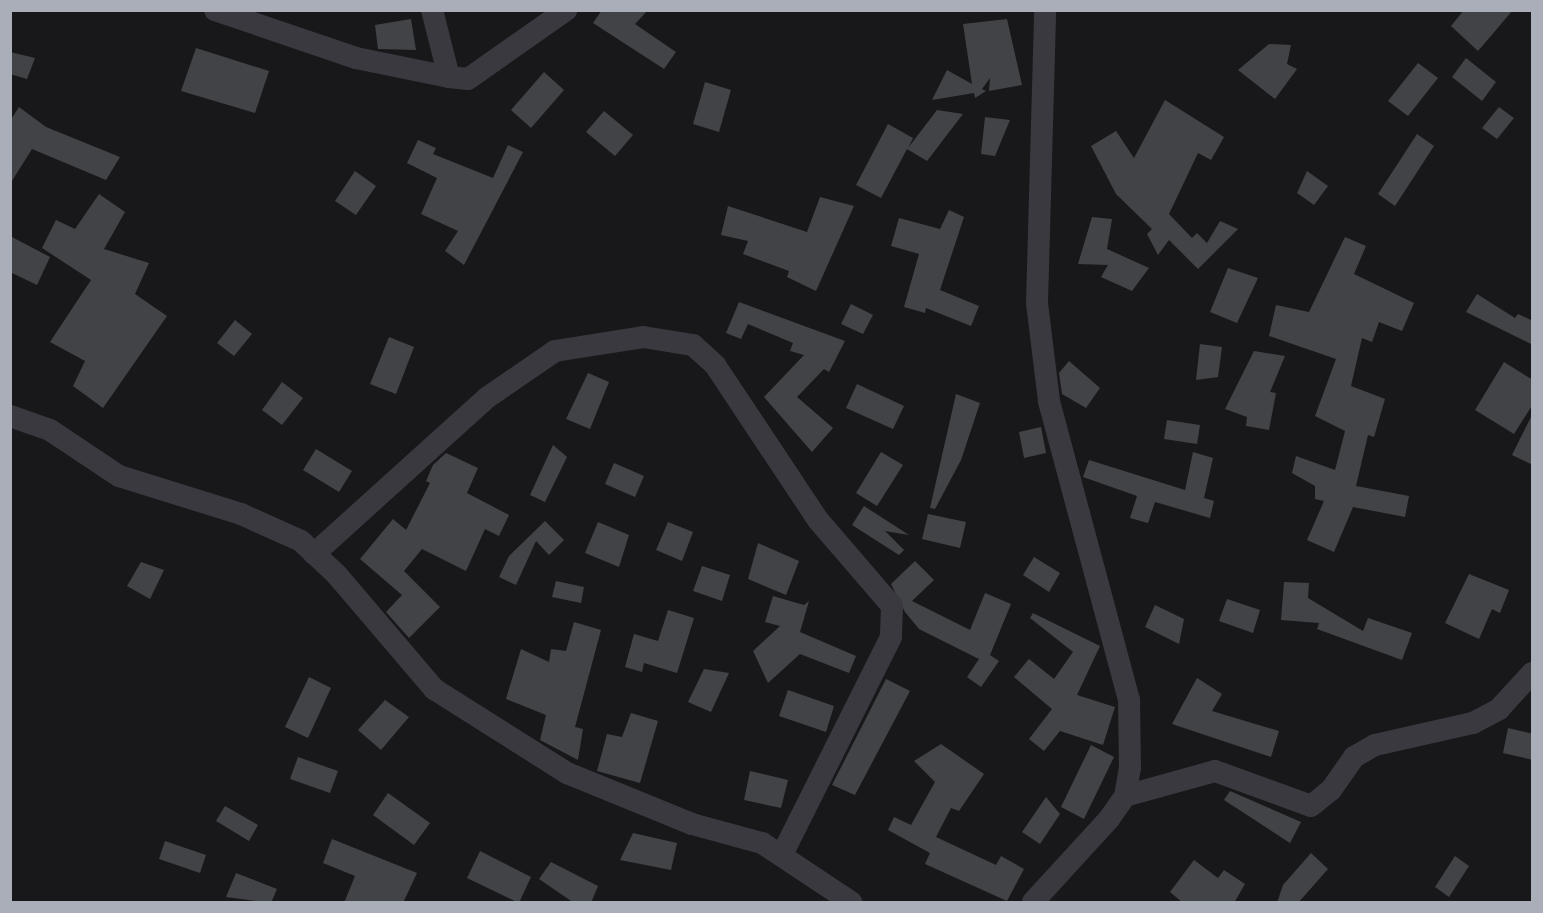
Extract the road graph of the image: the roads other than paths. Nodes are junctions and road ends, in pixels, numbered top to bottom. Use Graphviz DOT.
graph roads {
  1 [pos="215,10"];
  2 [pos="432,10"];
  3 [pos="566,10"];
  4 [pos="1045,10"];
  5 [pos="449,77"];
  6 [pos="10,417"];
  7 [pos="314,554"];
  8 [pos="1533,673"];
  9 [pos="1125,796"];
  10 [pos="782,855"];
  11 [pos="851,903"];
  12 [pos="1033,903"];
  1 -- 5 [label="street"];
  2 -- 5 [label="street"];
  3 -- 5 [label="street"];
  4 -- 9 [label="street"];
  6 -- 7 [label="street"];
  7 -- 10 [label="street"];
  7 -- 10 [label="street"];
  8 -- 9 [label="street"];
  9 -- 12 [label="street"];
  10 -- 11 [label="street"];
}
